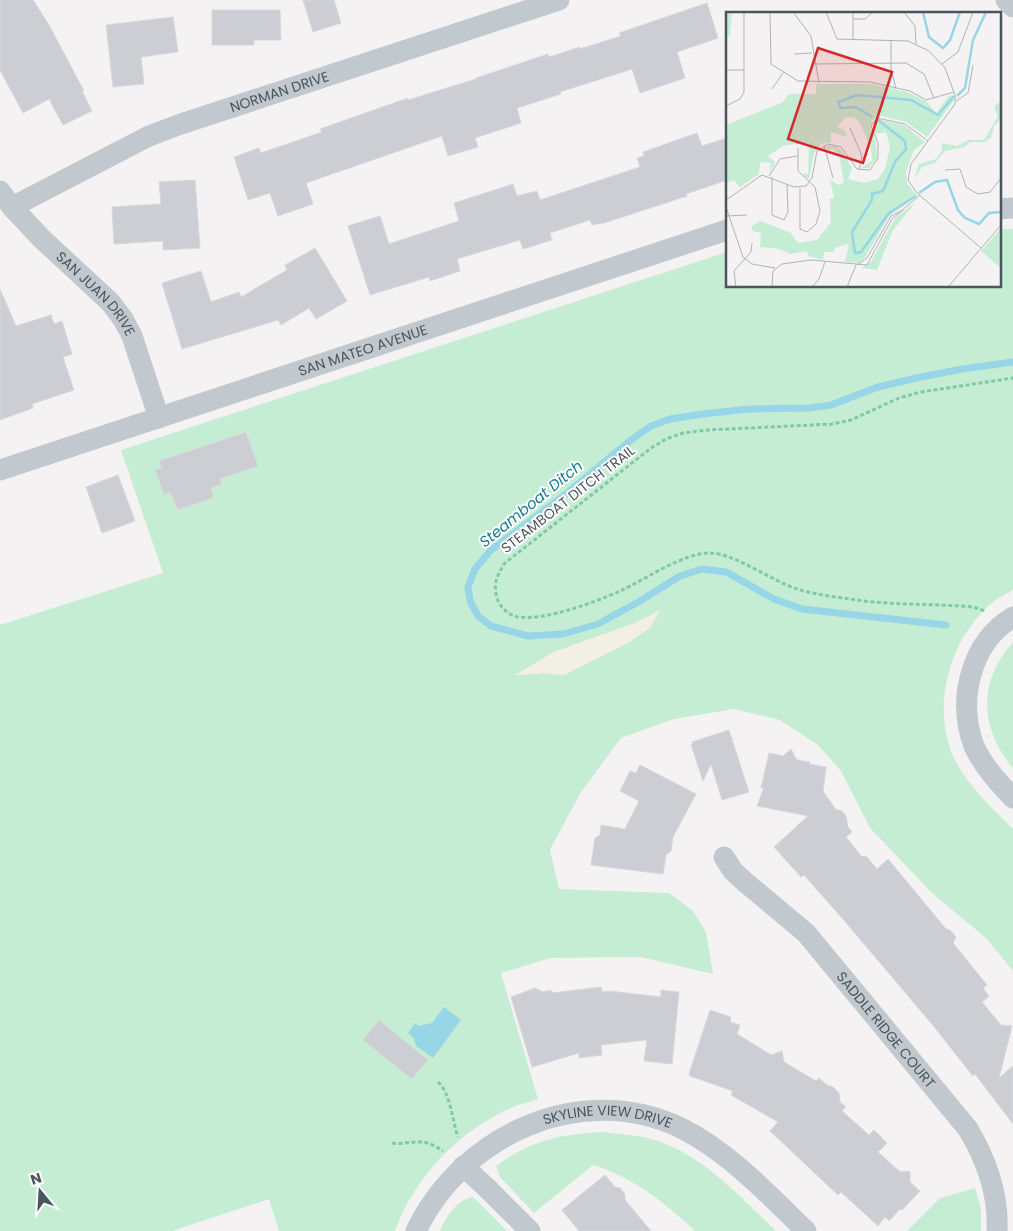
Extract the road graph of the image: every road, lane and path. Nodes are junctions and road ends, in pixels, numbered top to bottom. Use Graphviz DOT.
graph roads {
  1 [pos="558,0"];
  2 [pos="1006,0"];
  3 [pos="1013,7"];
  4 [pos="6,199"];
  5 [pos="1013,208"];
  6 [pos="1000,209"];
  7 [pos="726,230"];
  8 [pos="1013,378"];
  9 [pos="159,418"];
  10 [pos="0,470"];
  11 [pos="1008,620"];
  12 [pos="1013,798"];
  13 [pos="724,857"];
  14 [pos="438,1082"];
  15 [pos="458,1137"];
  16 [pos="392,1142"];
  17 [pos="442,1151"];
  18 [pos="463,1166"];
  19 [pos="416,1231"];
  20 [pos="530,1231"];
  21 [pos="806,1231"];
  22 [pos="997,1231"];
  1 -- 4 [label="street, NORMAN DRIVE"];
  2 -- 3 [label="street"];
  4 -- 9 [label="street, SAN JUAN DRIVE"];
  5 -- 6 [label="street"];
  7 -- 9 [label="street, SAN MATEO AVENUE"];
  8 -- 11 [label="path, STEAMBOAT DITCH TRAIL"];
  9 -- 10 [label="street, SAN MATEO AVENUE"];
  11 -- 12 [label="street"];
  13 -- 22 [label="street, SADDLE RIDGE COURT"];
  14 -- 15 [label="path"];
  16 -- 17 [label="path"];
  18 -- 19 [label="street, SKYLINE VIEW DRIVE"];
  18 -- 20 [label="street"];
  18 -- 21 [label="street, SKYLINE VIEW DRIVE"];
}
